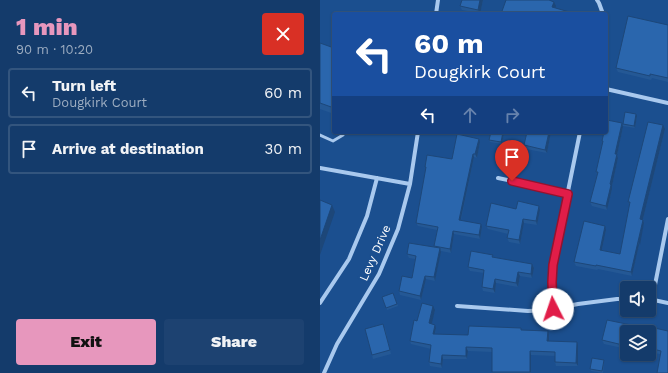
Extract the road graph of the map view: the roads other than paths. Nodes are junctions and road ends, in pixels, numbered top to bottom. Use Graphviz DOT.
graph roads {
  1 [pos="438,0"];
  2 [pos="597,0"];
  3 [pos="436,12"];
  4 [pos="602,12"];
  5 [pos="608,89"];
  6 [pos="668,103"];
  7 [pos="344,134"];
  8 [pos="418,134"];
  9 [pos="580,134"];
  10 [pos="320,135"];
  11 [pos="320,168"];
  12 [pos="377,178"];
  13 [pos="498,178"];
  14 [pos="410,184"];
  15 [pos="568,194"];
  16 [pos="668,219"];
  17 [pos="655,281"];
  18 [pos="620,299"];
  19 [pos="656,300"];
  20 [pos="320,303"];
  21 [pos="668,303"];
  22 [pos="457,306"];
  23 [pos="553,309"];
  24 [pos="324,373"];
  1 -- 3 [label="street"];
  2 -- 4 [label="street"];
  5 -- 6 [label="street"];
  7 -- 10 [label="lane"];
  8 -- 14 [label="street, Levy Drive"];
  9 -- 15 [label="street"];
  11 -- 12 [label="street"];
  12 -- 14 [label="street"];
  12 -- 20 [label="street"];
  13 -- 15 [label="street"];
  14 -- 24 [label="street, Levy Drive"];
  15 -- 23 [label="street"];
  16 -- 17 [label="street"];
  18 -- 23 [label="street"];
  19 -- 21 [label="street"];
  22 -- 23 [label="street"];
}
